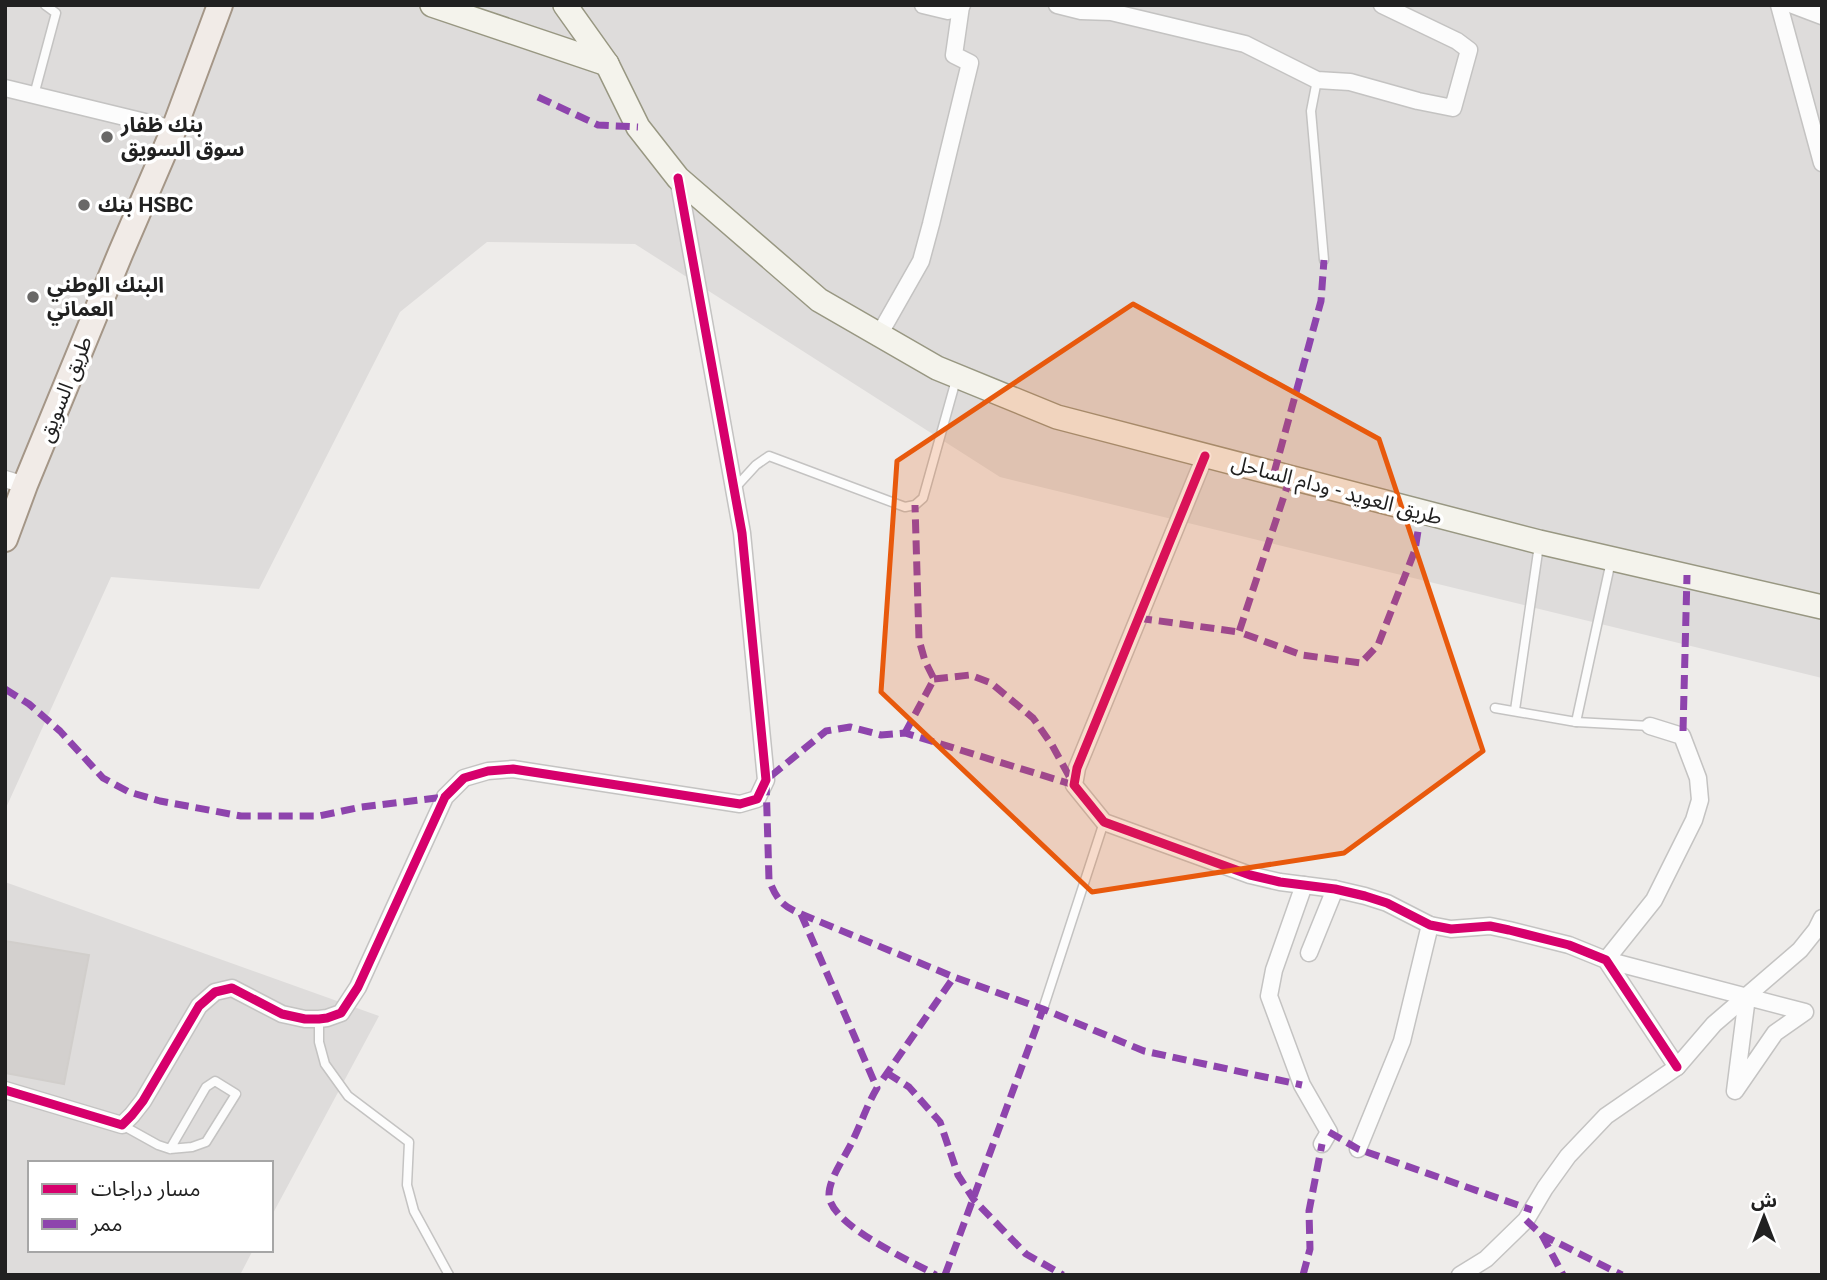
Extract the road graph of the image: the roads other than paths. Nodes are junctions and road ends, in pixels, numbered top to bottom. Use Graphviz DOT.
graph roads {
  1 [pos="45,5"];
  2 [pos="220,5"];
  3 [pos="432,5"];
  4 [pos="565,5"];
  5 [pos="923,5"];
  6 [pos="1057,5"];
  7 [pos="1382,5"];
  8 [pos="1779,5"];
  9 [pos="1793,5"];
  10 [pos="962,6"];
  11 [pos="1822,16"];
  12 [pos="607,64"];
  13 [pos="1317,80"];
  14 [pos="5,88"];
  15 [pos="34,95"];
  16 [pos="174,129"];
  17 [pos="1822,163"];
  18 [pos="678,178"];
  19 [pos="1324,260"];
  20 [pos="879,335"];
  21 [pos="957,377"];
  22 [pos="1205,456"];
  23 [pos="734,489"];
  24 [pos="10,511"];
  25 [pos="1539,542"];
  26 [pos="1611,558"];
  27 [pos="1822,607"];
  28 [pos="1495,708"];
  29 [pos="1515,710"];
  30 [pos="1576,722"];
  31 [pos="1650,726"];
  32 [pos="1104,822"];
  33 [pos="1304,885"];
  34 [pos="1335,889"];
  35 [pos="1822,918"];
  36 [pos="1430,925"];
  37 [pos="1308,953"];
  38 [pos="1606,960"];
  39 [pos="1747,997"];
  40 [pos="1043,1009"];
  41 [pos="318,1019"];
  42 [pos="1676,1068"];
  43 [pos="5,1090"];
  44 [pos="122,1125"];
  45 [pos="1322,1144"];
  46 [pos="170,1149"];
  47 [pos="1358,1149"];
  48 [pos="449,1275"];
  49 [pos="1460,1275"];
  1 -- 15 [label="lane"];
  2 -- 16 [label="main road, طريق السويق"];
  3 -- 12 [label="main road"];
  4 -- 12 [label="main road, طريق العويد - ودام الساحل"];
  5 -- 10 [label="street"];
  6 -- 13 [label="street"];
  7 -- 13 [label="street"];
  8 -- 17 [label="street"];
  9 -- 11 [label="street"];
  10 -- 20 [label="street"];
  12 -- 18 [label="main road, طريق العويد - ودام الساحل"];
  13 -- 19 [label="lane"];
  14 -- 15 [label="street"];
  15 -- 16 [label="street"];
  16 -- 24 [label="main road, طريق السويق"];
  18 -- 20 [label="main road, طريق العويد - ودام الساحل"];
  18 -- 23 [label="street"];
  20 -- 21 [label="main road, طريق العويد - ودام الساحل"];
  21 -- 22 [label="main road, طريق العويد - ودام الساحل"];
  21 -- 23 [label="lane"];
  22 -- 25 [label="main road, طريق العويد - ودام الساحل"];
  22 -- 32 [label="street"];
  23 -- 41 [label="street"];
  25 -- 26 [label="main road, طريق العويد - ودام الساحل"];
  25 -- 29 [label="lane"];
  26 -- 27 [label="main road, طريق العويد - ودام الساحل"];
  26 -- 30 [label="lane"];
  28 -- 29 [label="lane"];
  29 -- 30 [label="lane"];
  30 -- 31 [label="lane"];
  31 -- 38 [label="street"];
  32 -- 33 [label="street"];
  32 -- 40 [label="lane"];
  33 -- 34 [label="street"];
  33 -- 45 [label="street"];
  34 -- 36 [label="street"];
  34 -- 37 [label="street"];
  35 -- 39 [label="street"];
  36 -- 38 [label="street"];
  36 -- 47 [label="street"];
  38 -- 39 [label="street"];
  38 -- 42 [label="street"];
  39 -- 39 [label="street"];
  39 -- 42 [label="street"];
  41 -- 44 [label="street"];
  41 -- 48 [label="lane"];
  42 -- 49 [label="street"];
  43 -- 44 [label="street"];
  44 -- 46 [label="lane"];
  46 -- 46 [label="lane"];
}
